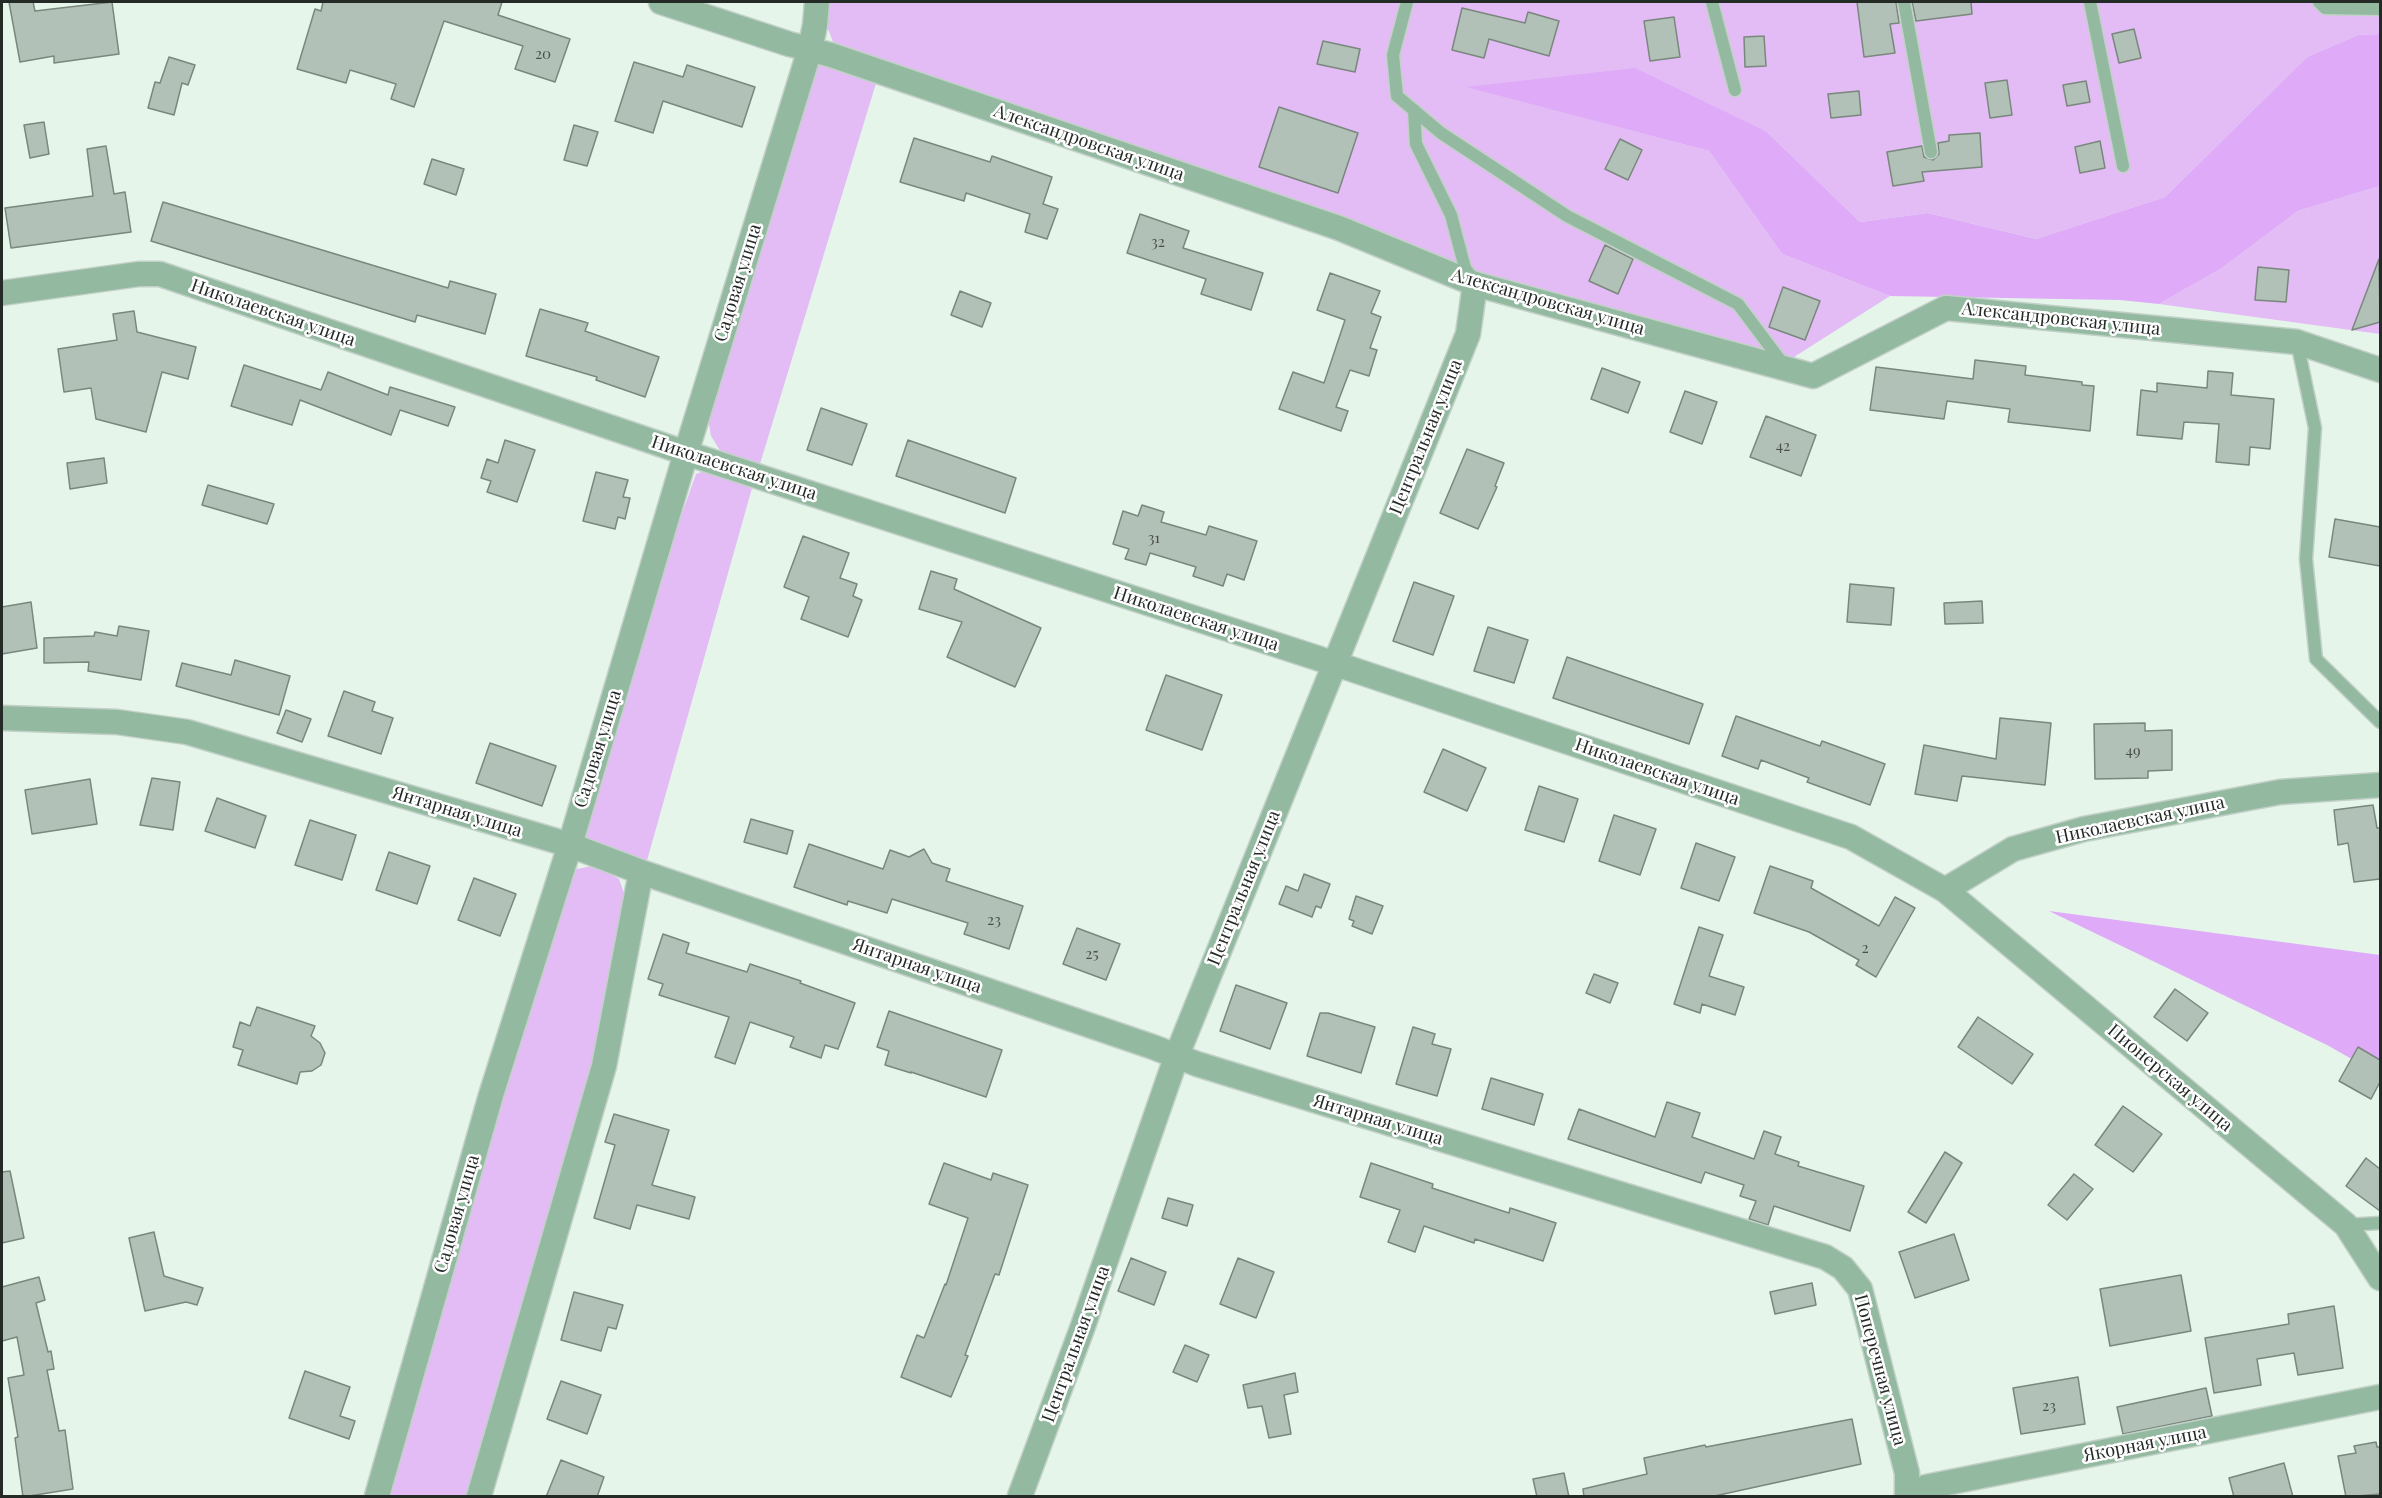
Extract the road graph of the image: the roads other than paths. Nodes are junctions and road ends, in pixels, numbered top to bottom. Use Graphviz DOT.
graph roads {
  1 [pos="661,2"];
  2 [pos="817,2"];
  3 [pos="1407,2"];
  4 [pos="1712,2"];
  5 [pos="1904,2"];
  6 [pos="2090,2"];
  7 [pos="2319,2"];
  8 [pos="2380,9"];
  9 [pos="810,49"];
  10 [pos="1735,90"];
  11 [pos="1414,110"];
  12 [pos="1931,152"];
  13 [pos="2122,166"];
  14 [pos="1475,284"];
  15 [pos="2,293"];
  16 [pos="2297,342"];
  17 [pos="1829,368"];
  18 [pos="2380,370"];
  19 [pos="686,453"];
  20 [pos="1334,664"];
  21 [pos="2,718"];
  22 [pos="2380,722"];
  23 [pos="2380,785"];
  24 [pos="570,845"];
  25 [pos="641,872"];
  26 [pos="1945,890"];
  27 [pos="1177,1055"];
  28 [pos="2380,1223"];
  29 [pos="2346,1224"];
  30 [pos="1826,1257"];
  31 [pos="2380,1278"];
  32 [pos="2380,1397"];
  33 [pos="377,1497"];
  34 [pos="479,1497"];
  35 [pos="1020,1497"];
  36 [pos="1909,1497"];
  1 -- 9 [label="street, Александровская улица"];
  2 -- 9 [label="street, Садовая улица"];
  3 -- 11 [label="lane"];
  4 -- 10 [label="lane"];
  5 -- 12 [label="lane"];
  6 -- 13 [label="lane"];
  7 -- 8 [label="lane"];
  9 -- 14 [label="street, Александровская улица"];
  9 -- 19 [label="street, Садовая улица"];
  11 -- 14 [label="lane"];
  11 -- 17 [label="lane"];
  14 -- 17 [label="street, Александровская улица"];
  14 -- 20 [label="street, Центральная улица"];
  15 -- 19 [label="street, Николаевская улица"];
  16 -- 17 [label="street, Александровская улица"];
  16 -- 18 [label="street, Александровская улица"];
  16 -- 22 [label="lane"];
  19 -- 20 [label="street, Николаевская улица"];
  19 -- 24 [label="street, Садовая улица"];
  20 -- 26 [label="street, Николаевская улица"];
  20 -- 27 [label="street, Центральная улица"];
  21 -- 24 [label="street, Янтарная улица"];
  23 -- 26 [label="street, Николаевская улица"];
  24 -- 25 [label="street, Янтарная улица"];
  24 -- 33 [label="street, Садовая улица"];
  25 -- 27 [label="street, Янтарная улица"];
  25 -- 34 [label="street"];
  26 -- 29 [label="street, Пионерская улица"];
  27 -- 30 [label="street, Янтарная улица"];
  27 -- 35 [label="street, Центральная улица"];
  28 -- 29 [label="lane"];
  29 -- 31 [label="street, Пионерская улица"];
  30 -- 36 [label="street, Поперечная улица"];
  32 -- 36 [label="street, Якорная улица"];
}
